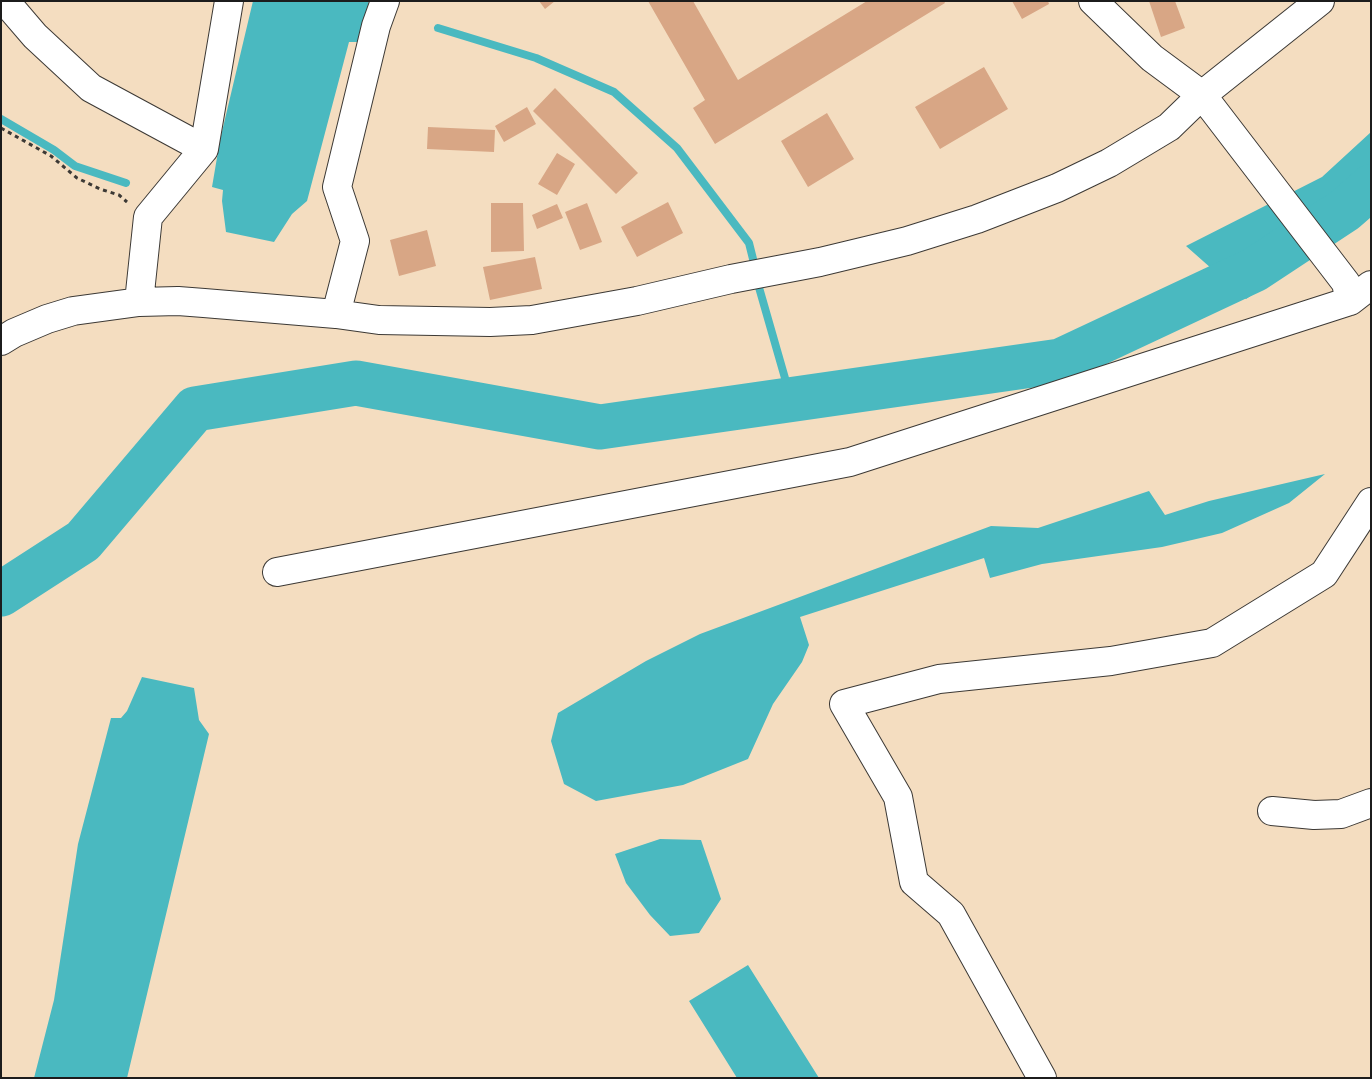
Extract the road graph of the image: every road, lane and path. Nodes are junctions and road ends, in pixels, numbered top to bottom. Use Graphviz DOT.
graph roads {
  1 [pos="5,1"];
  2 [pos="229,1"];
  3 [pos="385,1"];
  4 [pos="1093,1"];
  5 [pos="1320,1"];
  6 [pos="1202,95"];
  7 [pos="1,128"];
  8 [pos="204,149"];
  9 [pos="148,217"];
  10 [pos="1355,290"];
  11 [pos="139,302"];
  12 [pos="336,314"];
  13 [pos="1,341"];
  14 [pos="1371,502"];
  15 [pos="276,572"];
  16 [pos="1371,803"];
  17 [pos="1272,811"];
  18 [pos="1042,1078"];
  1 -- 8 [label="street"];
  2 -- 8 [label="street"];
  3 -- 12 [label="street"];
  4 -- 6 [label="street"];
  5 -- 6 [label="street"];
  6 -- 10 [label="street"];
  6 -- 12 [label="street"];
  7 -- 9 [label="path"];
  8 -- 9 [label="street"];
  9 -- 11 [label="street"];
  10 -- 15 [label="street"];
  11 -- 12 [label="street"];
  11 -- 13 [label="street"];
  14 -- 18 [label="street"];
  16 -- 17 [label="street"];
}
